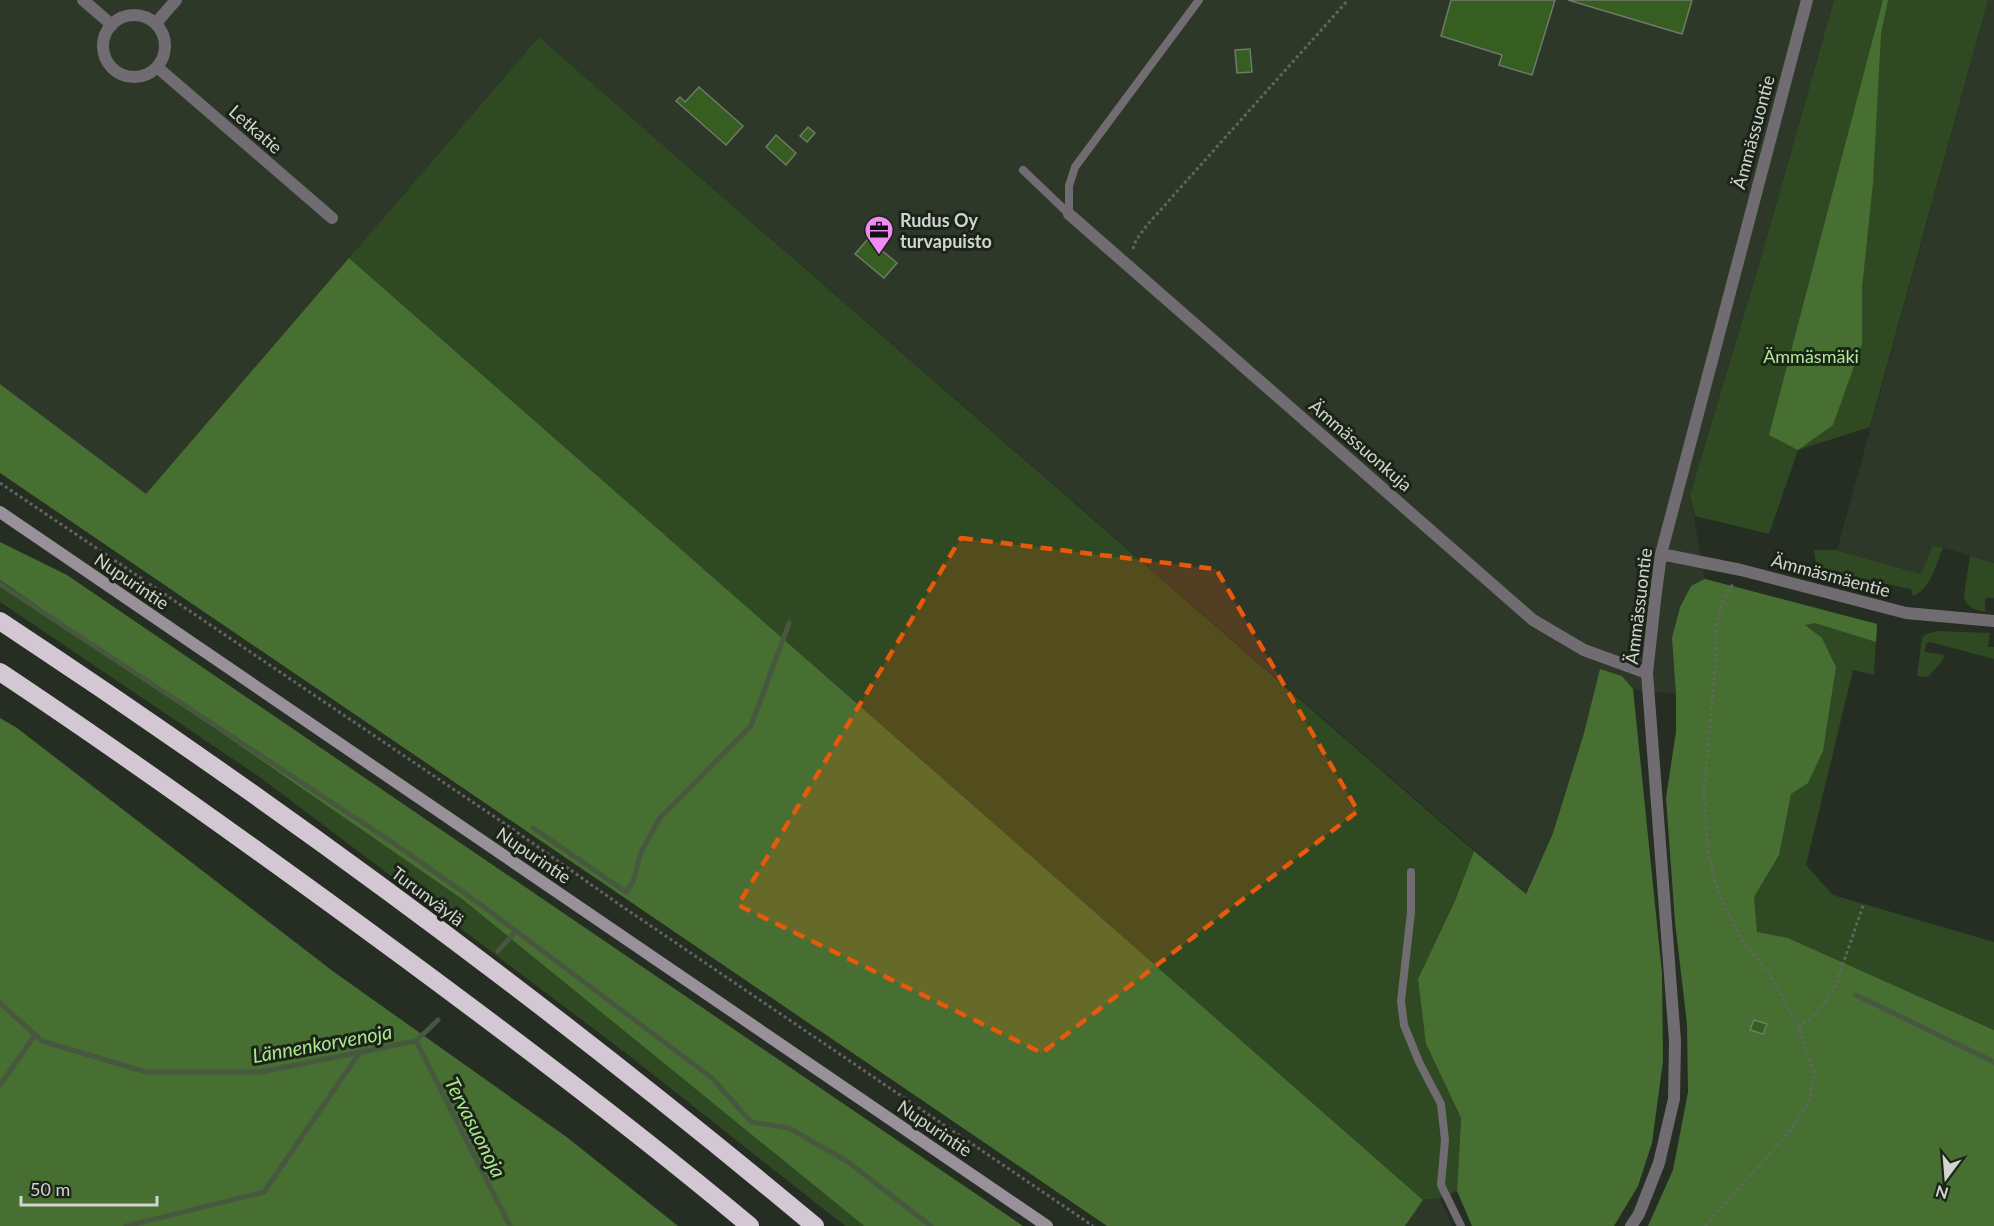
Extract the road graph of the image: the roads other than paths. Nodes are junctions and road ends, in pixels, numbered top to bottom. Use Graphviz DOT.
graph roads {
  1 [pos="83,0"];
  2 [pos="176,0"];
  3 [pos="1200,0"];
  4 [pos="1807,0"];
  5 [pos="156,23"];
  6 [pos="112,25"];
  7 [pos="157,67"];
  8 [pos="1023,170"];
  9 [pos="1070,214"];
  10 [pos="332,218"];
  11 [pos="0,512"];
  12 [pos="1661,554"];
  13 [pos="0,621"];
  14 [pos="1994,621"];
  15 [pos="0,672"];
  16 [pos="1647,673"];
  17 [pos="1411,872"];
  18 [pos="750,1226"];
  19 [pos="814,1226"];
  20 [pos="1047,1226"];
  21 [pos="1461,1226"];
  22 [pos="1631,1226"];
  1 -- 6 [label="street"];
  2 -- 5 [label="street"];
  3 -- 9 [label="lane"];
  4 -- 12 [label="street, Ämmässuontie"];
  5 -- 6 [label="street"];
  5 -- 7 [label="street"];
  6 -- 7 [label="street"];
  7 -- 10 [label="street, Letkatie"];
  8 -- 9 [label="lane"];
  9 -- 16 [label="street, Ämmässuonkuja"];
  11 -- 20 [label="main road, Nupurintie"];
  12 -- 14 [label="street, Ämmäsmäentie"];
  12 -- 16 [label="street, Ämmässuontie"];
  13 -- 19 [label="highway, Turunväylä"];
  15 -- 18 [label="highway"];
  16 -- 22 [label="street, Ämmässuontie"];
  17 -- 21 [label="lane"];
}
